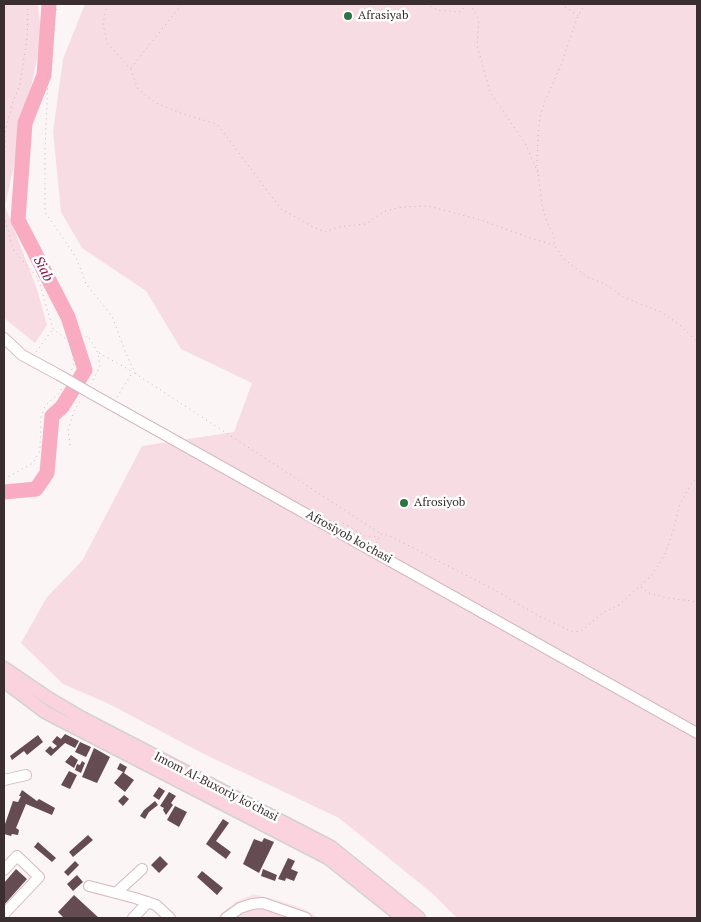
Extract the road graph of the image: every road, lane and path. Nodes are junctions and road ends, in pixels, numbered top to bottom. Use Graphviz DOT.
graph roads {
  1 [pos="28,4"];
  2 [pos="57,4"];
  3 [pos="107,4"];
  4 [pos="182,4"];
  5 [pos="426,4"];
  6 [pos="467,4"];
  7 [pos="470,4"];
  8 [pos="561,4"];
  9 [pos="584,4"];
  10 [pos="578,16"];
  11 [pos="130,68"];
  12 [pos="538,174"];
  13 [pos="554,244"];
  14 [pos="53,329"];
  15 [pos="88,336"];
  16 [pos="4,338"];
  17 [pos="697,342"];
  18 [pos="72,343"];
  19 [pos="35,353"];
  20 [pos="98,353"];
  21 [pos="132,372"];
  22 [pos="70,373"];
  23 [pos="136,374"];
  24 [pos="63,386"];
  25 [pos="114,401"];
  26 [pos="4,478"];
  27 [pos="697,478"];
  28 [pos="381,534"];
  29 [pos="372,550"];
  30 [pos="640,587"];
  31 [pos="697,603"];
  32 [pos="4,668"];
  33 [pos="5,686"];
  34 [pos="79,723"];
  35 [pos="697,733"];
  36 [pos="26,775"];
  37 [pos="4,780"];
  38 [pos="142,869"];
  39 [pos="4,870"];
  40 [pos="89,886"];
  41 [pos="116,893"];
  42 [pos="148,902"];
  43 [pos="4,914"];
  44 [pos="133,918"];
  45 [pos="170,918"];
  46 [pos="226,918"];
  47 [pos="306,918"];
  48 [pos="404,918"];
  49 [pos="419,918"];
  1 -- 14 [label="path"];
  2 -- 23 [label="path"];
  3 -- 11 [label="path"];
  4 -- 11 [label="path"];
  5 -- 6 [label="path"];
  7 -- 12 [label="path"];
  8 -- 10 [label="path"];
  9 -- 10 [label="path"];
  10 -- 12 [label="path"];
  11 -- 13 [label="path"];
  12 -- 13 [label="path"];
  13 -- 17 [label="path"];
  14 -- 18 [label="path"];
  14 -- 19 [label="path"];
  15 -- 18 [label="path"];
  16 -- 29 [label="street, Afrosiyob ko'chasi, bridge"];
  18 -- 22 [label="path"];
  20 -- 21 [label="path"];
  21 -- 23 [label="path"];
  21 -- 25 [label="path"];
  23 -- 28 [label="path"];
  24 -- 26 [label="path"];
  27 -- 30 [label="path"];
  28 -- 29 [label="path"];
  28 -- 30 [label="path"];
  29 -- 35 [label="street, Afrosiyob ko'chasi"];
  30 -- 31 [label="path"];
  32 -- 34 [label="main road, Imom Al-Buxoriy ko'chasi"];
  33 -- 34 [label="main road, Imom Al-Buxoriy ko'chasi"];
  34 -- 48 [label="main road, Imom Al-Buxoriy ko'chasi"];
  34 -- 49 [label="main road, Imom Al-Buxoriy ko'chasi"];
  36 -- 37 [label="street"];
  38 -- 41 [label="street"];
  39 -- 43 [label="street"];
  40 -- 41 [label="street"];
  41 -- 42 [label="street"];
  42 -- 44 [label="street"];
  42 -- 45 [label="street"];
  46 -- 47 [label="street"];
}
